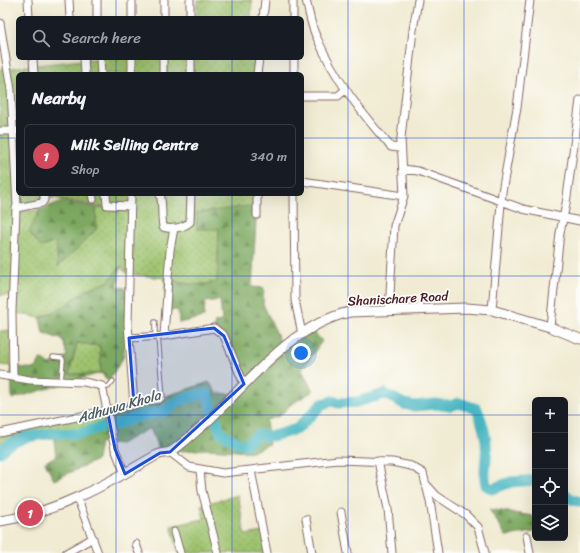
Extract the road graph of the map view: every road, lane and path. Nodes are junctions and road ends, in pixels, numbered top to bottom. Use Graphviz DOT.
graph roads {
  1 [pos="28,0"];
  2 [pos="69,0"];
  3 [pos="97,0"];
  4 [pos="132,0"];
  5 [pos="164,0"];
  6 [pos="190,0"];
  7 [pos="265,0"];
  8 [pos="293,0"];
  9 [pos="306,0"];
  10 [pos="418,0"];
  11 [pos="530,0"];
  12 [pos="30,16"];
  13 [pos="70,16"];
  14 [pos="97,16"];
  15 [pos="132,16"];
  16 [pos="164,16"];
  17 [pos="190,16"];
  18 [pos="263,16"];
  19 [pos="293,16"];
  20 [pos="0,24"];
  21 [pos="33,60"];
  22 [pos="84,60"];
  23 [pos="100,60"];
  24 [pos="132,60"];
  25 [pos="163,60"];
  26 [pos="191,60"];
  27 [pos="259,60"];
  28 [pos="294,60"];
  29 [pos="34,72"];
  30 [pos="85,72"];
  31 [pos="101,72"];
  32 [pos="132,72"];
  33 [pos="163,72"];
  34 [pos="191,72"];
  35 [pos="257,72"];
  36 [pos="294,72"];
  37 [pos="345,90"];
  38 [pos="304,96"];
  39 [pos="580,100"];
  40 [pos="0,131"];
  41 [pos="15,131"];
  42 [pos="401,138"];
  43 [pos="16,168"];
  44 [pos="403,169"];
  45 [pos="304,181"];
  46 [pos="17,196"];
  47 [pos="44,196"];
  48 [pos="106,196"];
  49 [pos="131,196"];
  50 [pos="160,196"];
  51 [pos="190,196"];
  52 [pos="257,196"];
  53 [pos="294,196"];
  54 [pos="404,196"];
  55 [pos="501,202"];
  56 [pos="17,206"];
  57 [pos="131,206"];
  58 [pos="257,215"];
  59 [pos="564,218"];
  60 [pos="580,221"];
  61 [pos="174,228"];
  62 [pos="492,310"];
  63 [pos="389,311"];
  64 [pos="155,322"];
  65 [pos="550,327"];
  66 [pos="302,334"];
  67 [pos="159,336"];
  68 [pos="129,338"];
  69 [pos="580,339"];
  70 [pos="52,357"];
  71 [pos="0,375"];
  72 [pos="13,376"];
  73 [pos="113,381"];
  74 [pos="61,382"];
  75 [pos="244,384"];
  76 [pos="102,386"];
  77 [pos="134,405"];
  78 [pos="107,409"];
  79 [pos="0,433"];
  80 [pos="170,452"];
  81 [pos="378,461"];
  82 [pos="200,470"];
  83 [pos="251,470"];
  84 [pos="124,474"];
  85 [pos="426,484"];
  86 [pos="77,497"];
  87 [pos="341,512"];
  88 [pos="306,519"];
  89 [pos="0,521"];
  90 [pos="174,532"];
  91 [pos="527,536"];
  92 [pos="93,538"];
  93 [pos="136,544"];
  94 [pos="66,553"];
  95 [pos="98,553"];
  96 [pos="139,553"];
  97 [pos="180,553"];
  98 [pos="218,553"];
  99 [pos="267,553"];
  100 [pos="312,553"];
  101 [pos="348,553"];
  102 [pos="392,553"];
  103 [pos="438,553"];
  104 [pos="485,553"];
  105 [pos="530,553"];
  1 -- 12 [label="street"];
  2 -- 13 [label="street"];
  3 -- 14 [label="street"];
  4 -- 15 [label="street"];
  5 -- 16 [label="street"];
  6 -- 17 [label="street"];
  7 -- 18 [label="street"];
  8 -- 19 [label="street"];
  9 -- 37 [label="street"];
  10 -- 42 [label="street"];
  11 -- 55 [label="street"];
  20 -- 41 [label="street"];
  21 -- 29 [label="street"];
  22 -- 30 [label="street"];
  23 -- 31 [label="street"];
  24 -- 32 [label="street"];
  25 -- 33 [label="street"];
  26 -- 34 [label="street"];
  27 -- 35 [label="street"];
  28 -- 36 [label="street"];
  37 -- 38 [label="street"];
  37 -- 42 [label="street"];
  39 -- 59 [label="street"];
  40 -- 41 [label="street"];
  41 -- 43 [label="street"];
  42 -- 44 [label="street"];
  44 -- 54 [label="street"];
  44 -- 55 [label="street"];
  45 -- 54 [label="street"];
  46 -- 56 [label="street"];
  47 -- 56 [label="street"];
  48 -- 57 [label="street"];
  49 -- 57 [label="street"];
  50 -- 61 [label="street"];
  51 -- 61 [label="street"];
  52 -- 58 [label="street"];
  53 -- 66 [label="street"];
  54 -- 63 [label="street"];
  55 -- 59 [label="street"];
  55 -- 62 [label="street"];
  56 -- 72 [label="street"];
  57 -- 68 [label="street"];
  59 -- 60 [label="street"];
  59 -- 65 [label="street"];
  61 -- 67 [label="street"];
  62 -- 63 [label="street, Shanischare Road"];
  62 -- 65 [label="street, Shanischare Road"];
  63 -- 66 [label="street, Shanischare Road"];
  64 -- 67 [label="lane"];
  65 -- 69 [label="street, Shanischare Road"];
  66 -- 75 [label="street, Shanischare Road"];
  67 -- 68 [label="street"];
  67 -- 75 [label="street"];
  67 -- 77 [label="lane"];
  68 -- 77 [label="street"];
  70 -- 74 [label="lane"];
  71 -- 72 [label="street"];
  72 -- 74 [label="street"];
  73 -- 76 [label="lane"];
  74 -- 76 [label="street"];
  75 -- 80 [label="street, Shanischare Road"];
  76 -- 78 [label="street"];
  77 -- 78 [label="street"];
  78 -- 79 [label="street"];
  78 -- 84 [label="street"];
  80 -- 82 [label="street"];
  80 -- 84 [label="street"];
  81 -- 83 [label="street"];
  81 -- 85 [label="street"];
  81 -- 102 [label="street"];
  82 -- 83 [label="street"];
  82 -- 98 [label="street"];
  83 -- 99 [label="street"];
  84 -- 86 [label="street"];
  85 -- 103 [label="street"];
  85 -- 104 [label="street"];
  86 -- 89 [label="street"];
  86 -- 92 [label="street"];
  87 -- 101 [label="street"];
  88 -- 100 [label="street"];
  90 -- 97 [label="street"];
  91 -- 105 [label="street"];
  92 -- 94 [label="street"];
  92 -- 95 [label="street"];
  93 -- 96 [label="street"];
}
